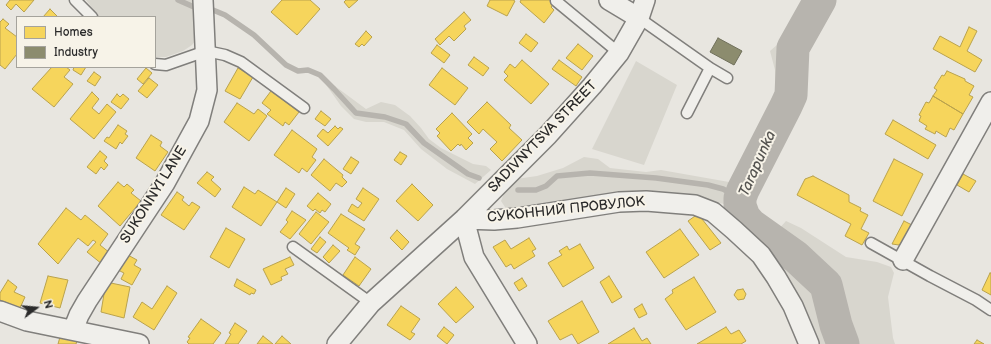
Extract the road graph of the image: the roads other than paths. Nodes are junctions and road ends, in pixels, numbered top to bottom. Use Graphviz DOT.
graph roads {
  1 [pos="75,0"];
  2 [pos="203,0"];
  3 [pos="609,0"];
  4 [pos="645,0"];
  5 [pos="556,1"];
  6 [pos="91,16"];
  7 [pos="639,18"];
  8 [pos="206,51"];
  9 [pos="619,53"];
  10 [pos="156,64"];
  11 [pos="710,68"];
  12 [pos="727,78"];
  13 [pos="991,102"];
  14 [pos="304,108"];
  15 [pos="687,113"];
  16 [pos="464,219"];
  17 [pos="871,243"];
  18 [pos="293,247"];
  19 [pos="903,260"];
  20 [pos="370,303"];
  21 [pos="0,310"];
  22 [pos="991,310"];
  23 [pos="73,330"];
  24 [pos="139,344"];
  25 [pos="337,344"];
  26 [pos="527,344"];
  27 [pos="809,344"];
  1 -- 6 [label="lane"];
  2 -- 8 [label="street, SUKONNYI LANE"];
  3 -- 7 [label="street"];
  4 -- 7 [label="street, SADIVNYTSVA STREET"];
  5 -- 9 [label="lane"];
  7 -- 9 [label="street, SADIVNYTSVA STREET"];
  7 -- 11 [label="lane"];
  8 -- 10 [label="lane"];
  8 -- 14 [label="lane"];
  8 -- 23 [label="street, SUKONNYI LANE"];
  9 -- 16 [label="street, SADIVNYTSVA STREET"];
  11 -- 12 [label="lane"];
  11 -- 15 [label="lane"];
  13 -- 19 [label="street"];
  16 -- 20 [label="street, SADIVNYTSVA STREET"];
  16 -- 26 [label="street"];
  16 -- 27 [label="street, СУКОННИЙ ПРОВУЛОК"];
  17 -- 19 [label="lane"];
  18 -- 20 [label="lane"];
  19 -- 22 [label="lane"];
  20 -- 25 [label="street, SADIVNYTSVA STREET"];
  21 -- 23 [label="street"];
  23 -- 24 [label="street"];
}
